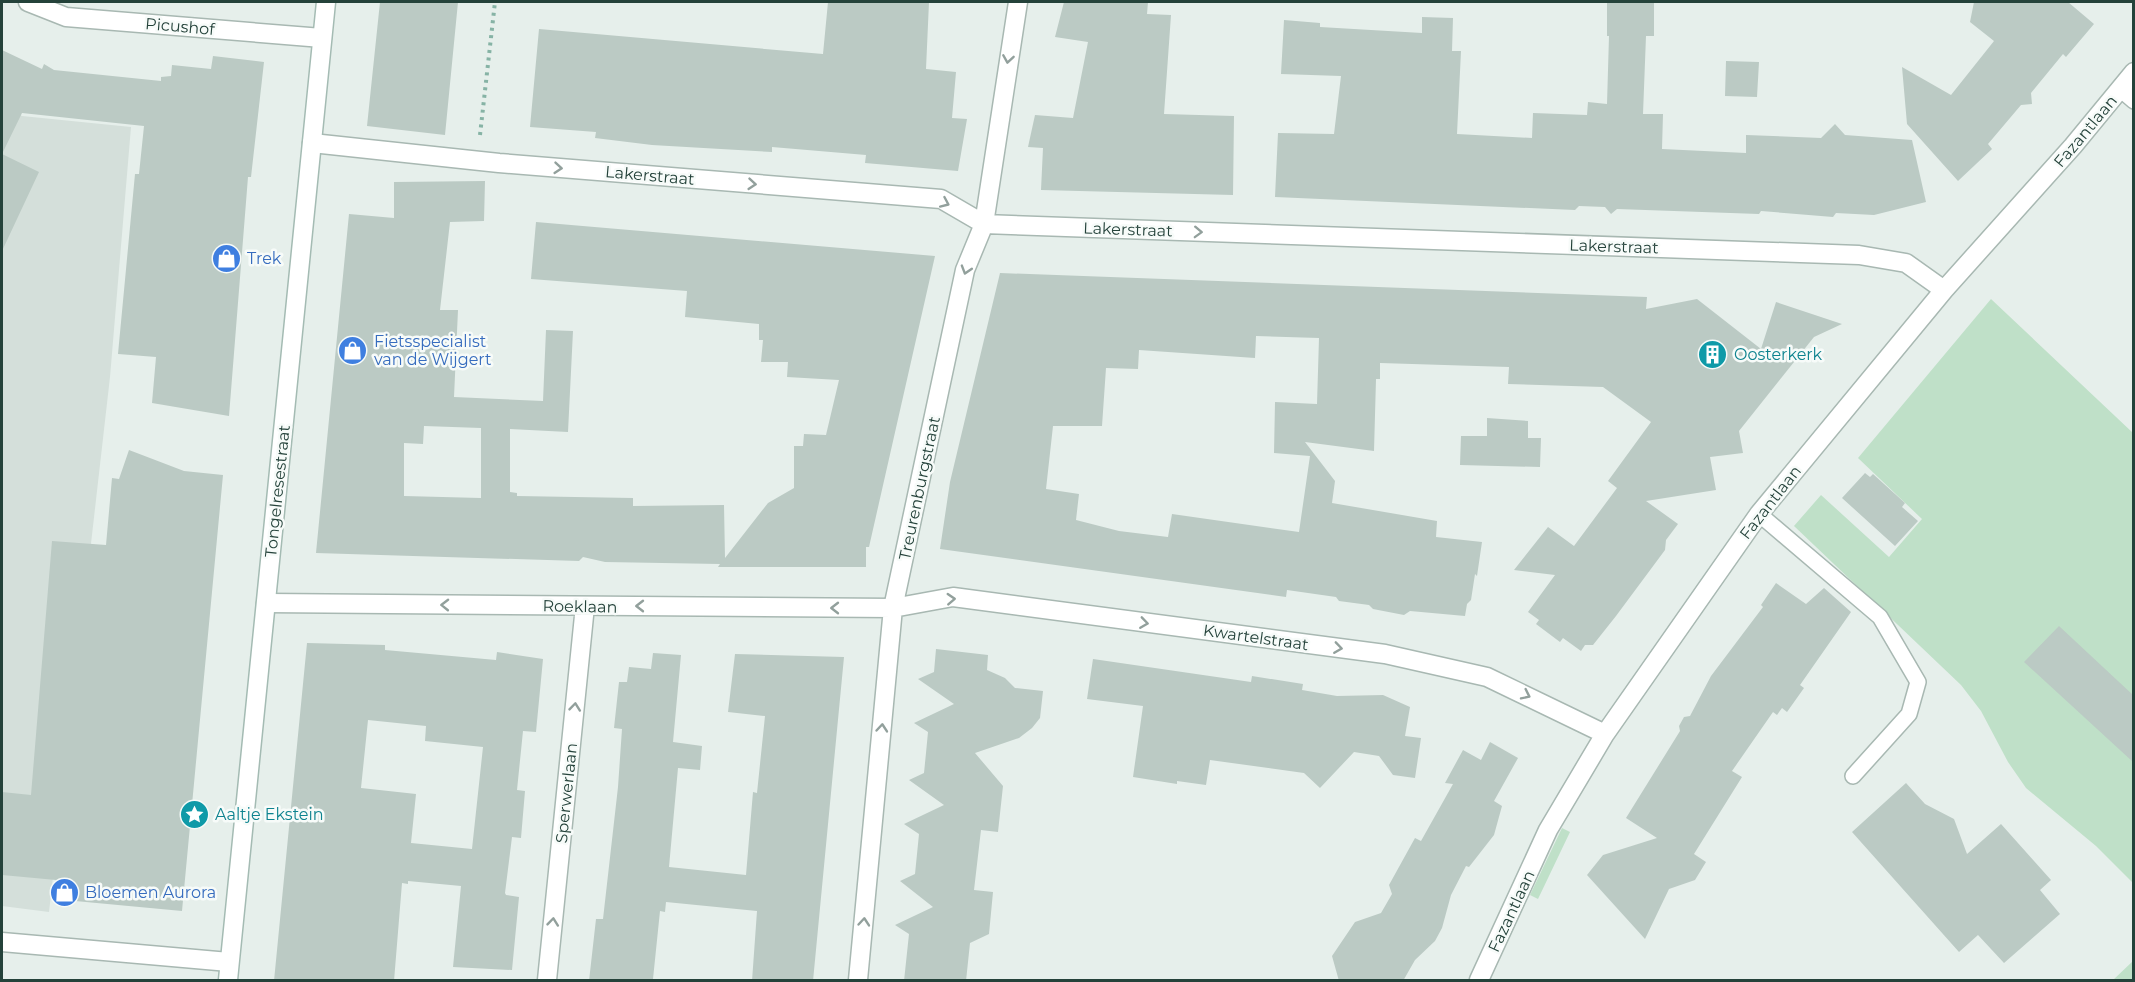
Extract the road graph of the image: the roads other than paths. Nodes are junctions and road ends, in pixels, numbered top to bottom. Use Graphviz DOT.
graph roads {
  1 [pos="326,2"];
  2 [pos="1018,2"];
  3 [pos="36,3"];
  4 [pos="322,38"];
  5 [pos="2133,72"];
  6 [pos="2128,96"];
  7 [pos="312,143"];
  8 [pos="984,224"];
  9 [pos="1944,290"];
  10 [pos="1759,513"];
  11 [pos="266,603"];
  12 [pos="585,606"];
  13 [pos="893,608"];
  14 [pos="1605,734"];
  15 [pos="1853,776"];
  16 [pos="2,942"];
  17 [pos="230,962"];
  18 [pos="228,981"];
  19 [pos="547,981"];
  20 [pos="858,981"];
  21 [pos="1479,981"];
  1 -- 4 [label="street, Tongelresestraat"];
  2 -- 8 [label="street, Treurenburgstraat, one-way"];
  3 -- 4 [label="street, Picushof"];
  4 -- 7 [label="street, Tongelresestraat"];
  5 -- 6 [label="street, Fazantlaan"];
  6 -- 9 [label="street, Fazantlaan"];
  7 -- 8 [label="street, Lakerstraat, one-way"];
  7 -- 11 [label="street, Tongelresestraat"];
  8 -- 9 [label="street, Lakerstraat, one-way"];
  8 -- 13 [label="street, Treurenburgstraat, one-way"];
  9 -- 10 [label="street, Fazantlaan"];
  10 -- 14 [label="street, Fazantlaan"];
  10 -- 15 [label="lane"];
  12 -- 11 [label="street, Roeklaan, one-way"];
  11 -- 17 [label="street, Tongelresestraat"];
  13 -- 12 [label="street, Roeklaan, one-way"];
  19 -- 12 [label="street, Sperwerlaan, one-way"];
  13 -- 14 [label="street, Kwartelstraat, one-way"];
  20 -- 13 [label="street, Treurenburgstraat, one-way"];
  14 -- 21 [label="street, Fazantlaan"];
  16 -- 17 [label="street"];
  17 -- 18 [label="street, Tongelresestraat"];
}
